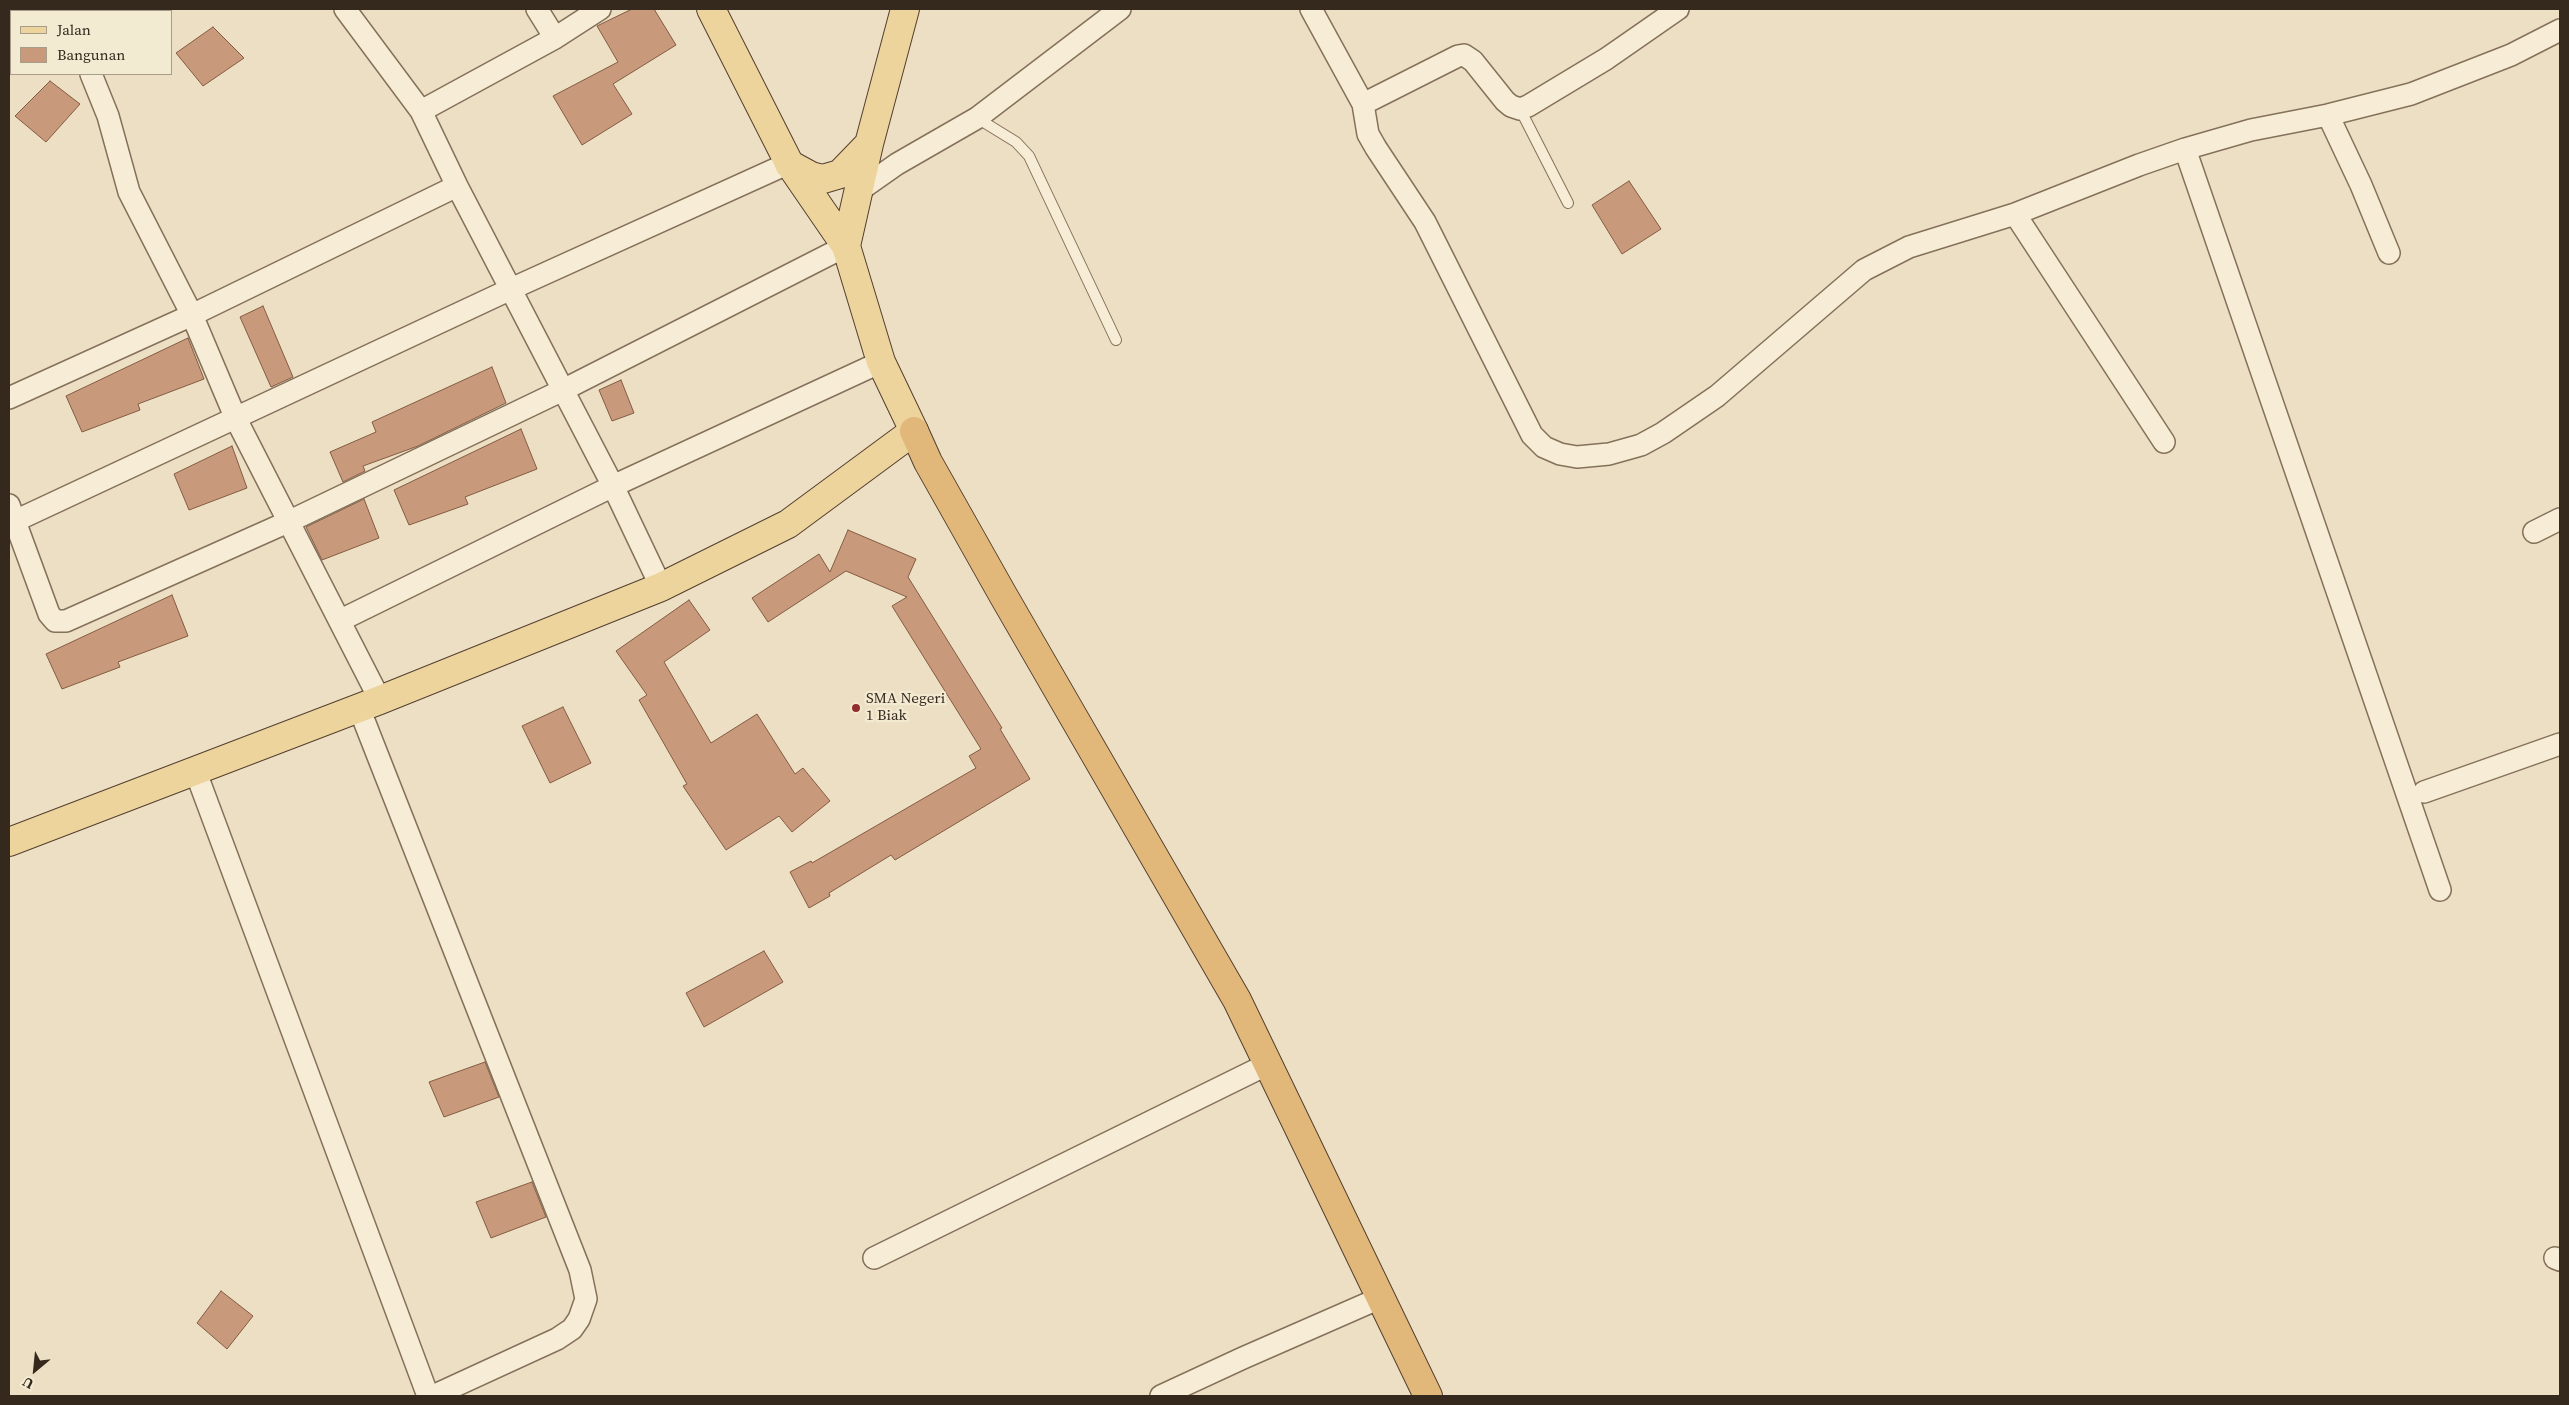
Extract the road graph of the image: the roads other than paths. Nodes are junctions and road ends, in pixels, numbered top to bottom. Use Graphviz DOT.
graph roads {
  1 [pos="345,9"];
  2 [pos="537,9"];
  3 [pos="600,9"];
  4 [pos="711,9"];
  5 [pos="905,9"];
  6 [pos="1120,9"];
  7 [pos="1311,9"];
  8 [pos="1678,9"];
  9 [pos="2560,30"];
  10 [pos="555,38"];
  11 [pos="91,75"];
  12 [pos="1363,104"];
  13 [pos="1520,109"];
  14 [pos="421,111"];
  15 [pos="2328,115"];
  16 [pos="977,118"];
  17 [pos="869,144"];
  18 [pos="2185,149"];
  19 [pos="789,163"];
  20 [pos="456,186"];
  21 [pos="860,190"];
  22 [pos="1568,203"];
  23 [pos="2015,214"];
  24 [pos="846,246"];
  25 [pos="2389,254"];
  26 [pos="511,289"];
  27 [pos="192,315"];
  28 [pos="1116,340"];
  29 [pos="881,362"];
  30 [pos="563,390"];
  31 [pos="9,398"];
  32 [pos="236,419"];
  33 [pos="914,431"];
  34 [pos="2164,442"];
  35 [pos="614,486"];
  36 [pos="12,513"];
  37 [pos="2560,520"];
  38 [pos="290,522"];
  39 [pos="2534,532"];
  40 [pos="661,588"];
  41 [pos="341,620"];
  42 [pos="370,704"];
  43 [pos="2560,744"];
  44 [pos="195,770"];
  45 [pos="2424,792"];
  46 [pos="9,842"];
  47 [pos="2440,890"];
  48 [pos="1268,1064"];
  49 [pos="874,1258"];
  50 [pos="1380,1298"];
  51 [pos="428,1396"];
  52 [pos="433,1396"];
  53 [pos="1161,1396"];
  54 [pos="1428,1396"];
  1 -- 14 [label="street"];
  2 -- 10 [label="street"];
  3 -- 10 [label="street"];
  4 -- 19 [label="main road"];
  5 -- 17 [label="main road"];
  6 -- 16 [label="street"];
  7 -- 12 [label="street"];
  8 -- 13 [label="street"];
  9 -- 15 [label="street"];
  10 -- 14 [label="street"];
  11 -- 27 [label="street"];
  12 -- 13 [label="street"];
  12 -- 23 [label="street"];
  13 -- 22 [label="lane"];
  14 -- 20 [label="street"];
  15 -- 18 [label="street"];
  15 -- 25 [label="street"];
  16 -- 21 [label="street"];
  16 -- 28 [label="lane"];
  17 -- 19 [label="main road"];
  17 -- 21 [label="main road"];
  18 -- 23 [label="street"];
  18 -- 47 [label="street"];
  19 -- 24 [label="main road"];
  19 -- 26 [label="street"];
  20 -- 26 [label="street"];
  20 -- 27 [label="street"];
  21 -- 24 [label="main road"];
  23 -- 34 [label="street"];
  24 -- 29 [label="main road"];
  24 -- 30 [label="street"];
  26 -- 30 [label="street"];
  26 -- 32 [label="street"];
  27 -- 31 [label="street"];
  27 -- 32 [label="street"];
  29 -- 33 [label="main road"];
  29 -- 35 [label="street"];
  30 -- 35 [label="street"];
  30 -- 38 [label="street"];
  32 -- 36 [label="street"];
  32 -- 38 [label="street"];
  33 -- 40 [label="main road"];
  33 -- 48 [label="highway"];
  35 -- 40 [label="street"];
  35 -- 41 [label="street"];
  36 -- 38 [label="street"];
  37 -- 39 [label="street"];
  38 -- 41 [label="street"];
  40 -- 42 [label="main road"];
  41 -- 42 [label="street"];
  42 -- 44 [label="main road"];
  42 -- 52 [label="street"];
  43 -- 45 [label="street"];
  44 -- 46 [label="main road"];
  44 -- 51 [label="street"];
  48 -- 49 [label="street"];
  48 -- 50 [label="highway"];
  50 -- 53 [label="street"];
  50 -- 54 [label="highway"];
}
